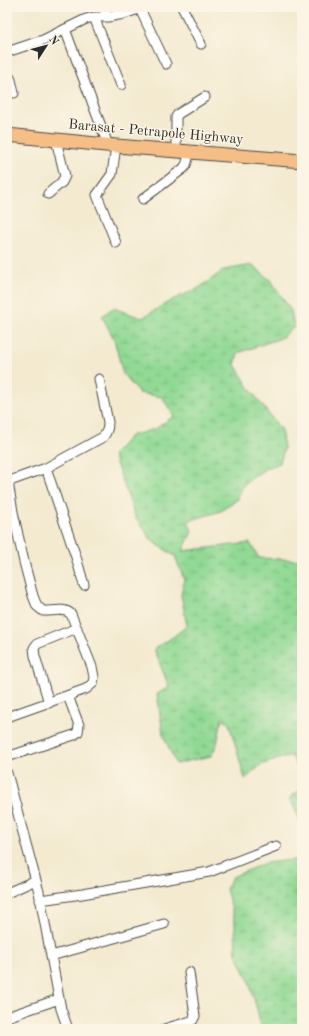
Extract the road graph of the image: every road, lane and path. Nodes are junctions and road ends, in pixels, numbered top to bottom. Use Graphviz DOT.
graph roads {
  1 [pos="104,7"];
  2 [pos="182,7"];
  3 [pos="142,8"];
  4 [pos="94,17"];
  5 [pos="108,17"];
  6 [pos="65,29"];
  7 [pos="201,44"];
  8 [pos="7,52"];
  9 [pos="166,64"];
  10 [pos="7,73"];
  11 [pos="121,85"];
  12 [pos="14,93"];
  13 [pos="205,97"];
  14 [pos="7,135"];
  15 [pos="56,140"];
  16 [pos="112,145"];
  17 [pos="176,151"];
  18 [pos="190,152"];
  19 [pos="302,161"];
  20 [pos="48,194"];
  21 [pos="143,199"];
  22 [pos="116,243"];
  23 [pos="99,379"];
  24 [pos="46,468"];
  25 [pos="8,482"];
  26 [pos="84,585"];
  27 [pos="77,628"];
  28 [pos="68,696"];
  29 [pos="49,703"];
  30 [pos="7,718"];
  31 [pos="7,757"];
  32 [pos="7,773"];
  33 [pos="276,846"];
  34 [pos="36,880"];
  35 [pos="7,893"];
  36 [pos="40,900"];
  37 [pos="164,924"];
  38 [pos="51,956"];
  39 [pos="189,972"];
  40 [pos="59,998"];
  41 [pos="7,1018"];
  42 [pos="68,1029"];
  43 [pos="164,1029"];
  1 -- 5 [label="street"];
  2 -- 7 [label="street"];
  3 -- 5 [label="street"];
  3 -- 9 [label="street"];
  4 -- 5 [label="street"];
  4 -- 6 [label="street"];
  4 -- 11 [label="street"];
  6 -- 8 [label="street"];
  6 -- 16 [label="street"];
  10 -- 12 [label="street"];
  13 -- 17 [label="street"];
  14 -- 15 [label="highway, Barasat - Petrapole Highway"];
  15 -- 16 [label="highway, Barasat - Petrapole Highway"];
  15 -- 20 [label="street"];
  16 -- 17 [label="highway, Barasat - Petrapole Highway"];
  16 -- 22 [label="street"];
  17 -- 18 [label="highway, Barasat - Petrapole Highway"];
  18 -- 19 [label="highway, Barasat - Petrapole Highway"];
  18 -- 21 [label="street"];
  23 -- 24 [label="street"];
  24 -- 25 [label="street"];
  24 -- 26 [label="street"];
  25 -- 27 [label="street"];
  27 -- 28 [label="street"];
  27 -- 29 [label="street"];
  28 -- 29 [label="street"];
  28 -- 31 [label="street"];
  29 -- 30 [label="street"];
  32 -- 34 [label="street"];
  33 -- 36 [label="street"];
  34 -- 35 [label="street"];
  34 -- 36 [label="street"];
  36 -- 38 [label="street"];
  37 -- 38 [label="street"];
  38 -- 40 [label="street"];
  39 -- 43 [label="street"];
  40 -- 41 [label="street"];
  40 -- 42 [label="street"];
}
